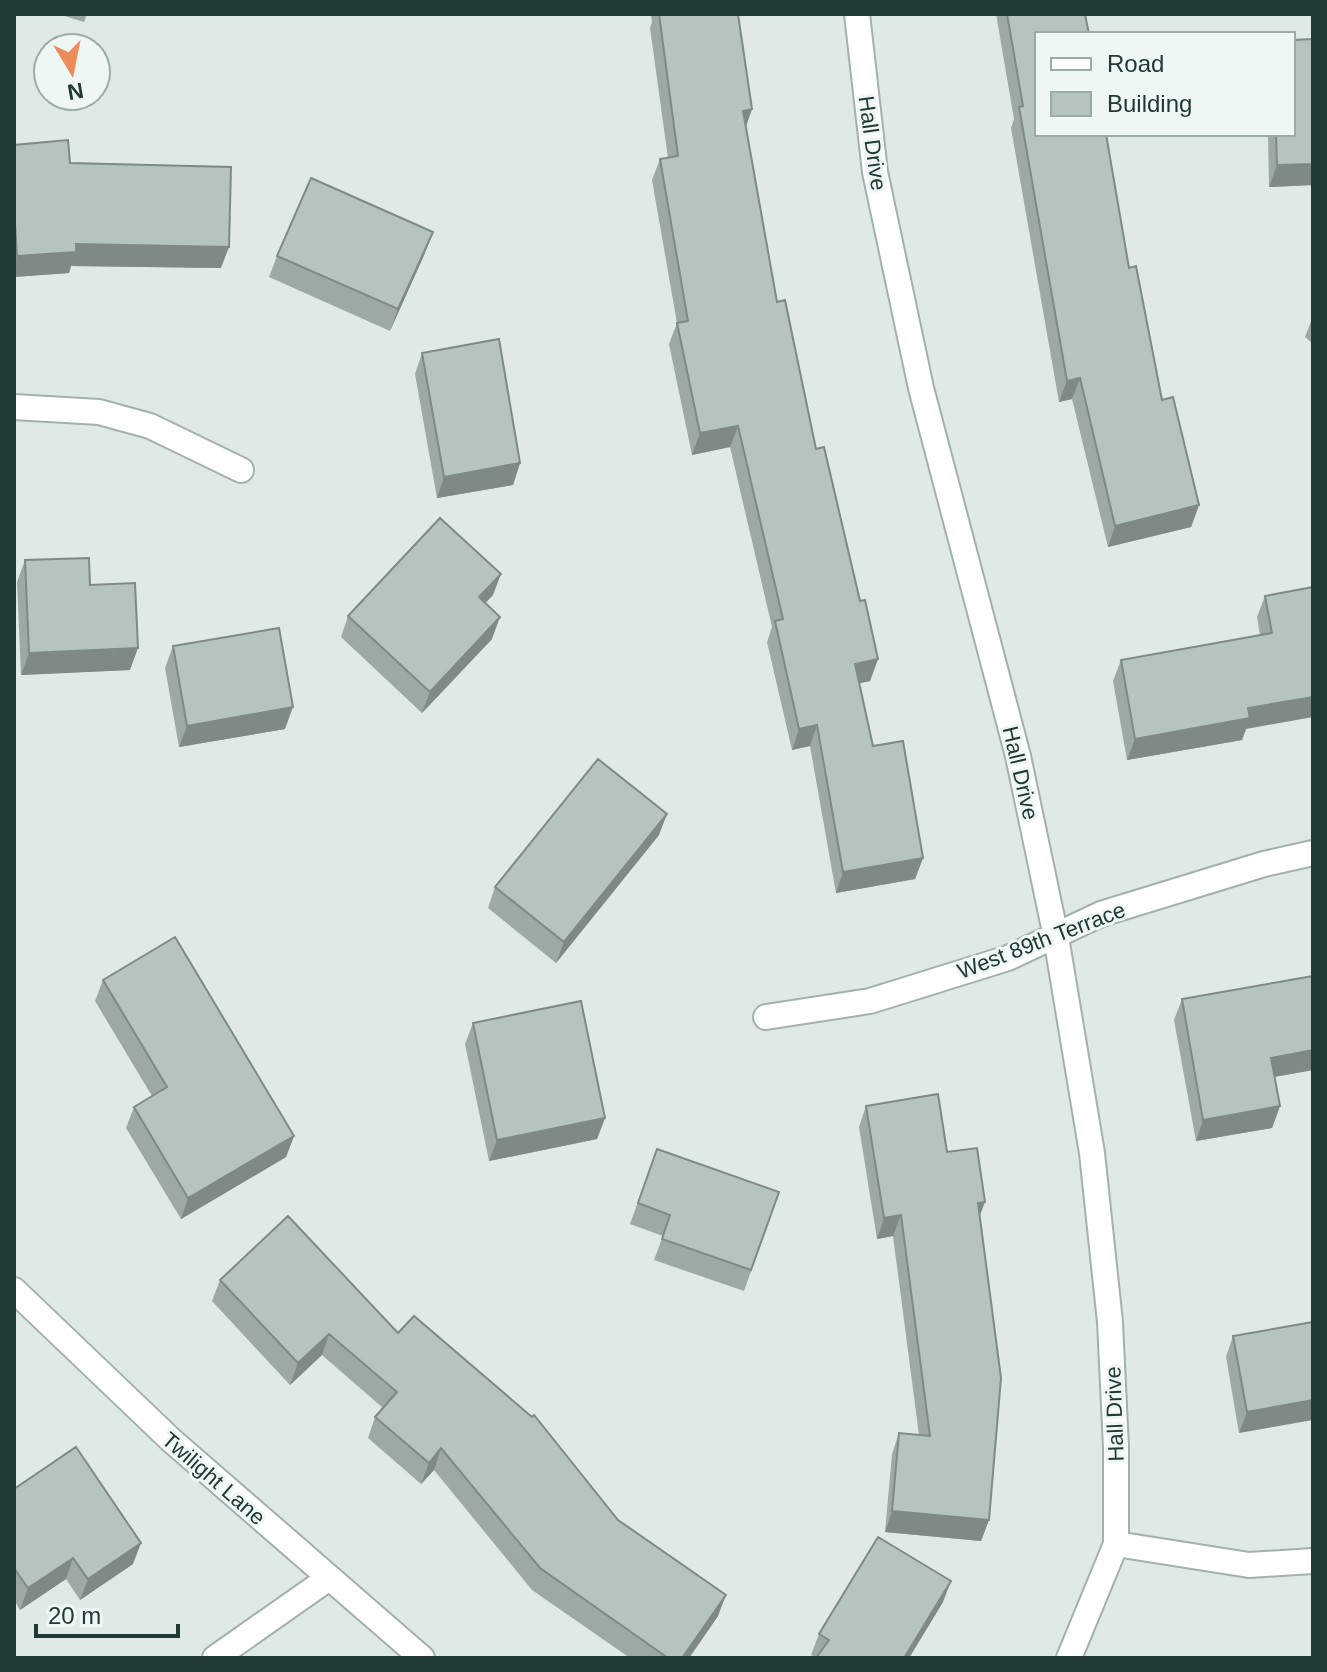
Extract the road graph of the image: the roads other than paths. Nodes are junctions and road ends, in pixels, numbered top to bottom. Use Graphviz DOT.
graph roads {
  1 [pos="857,14"];
  2 [pos="14,407"];
  3 [pos="241,470"];
  4 [pos="1313,853"];
  5 [pos="1056,937"];
  6 [pos="766,1017"];
  7 [pos="14,1290"];
  8 [pos="1116,1544"];
  9 [pos="1313,1561"];
  10 [pos="329,1578"];
  11 [pos="215,1658"];
  12 [pos="422,1658"];
  13 [pos="1069,1658"];
  1 -- 5 [label="street, Hall Drive"];
  2 -- 3 [label="street"];
  4 -- 5 [label="street, West 89th Terrace"];
  5 -- 6 [label="street, West 89th Terrace"];
  5 -- 8 [label="street, Hall Drive"];
  7 -- 10 [label="street, Twilight Lane"];
  8 -- 9 [label="street"];
  8 -- 13 [label="street"];
  10 -- 11 [label="street"];
  10 -- 12 [label="street, Twilight Lane"];
}
